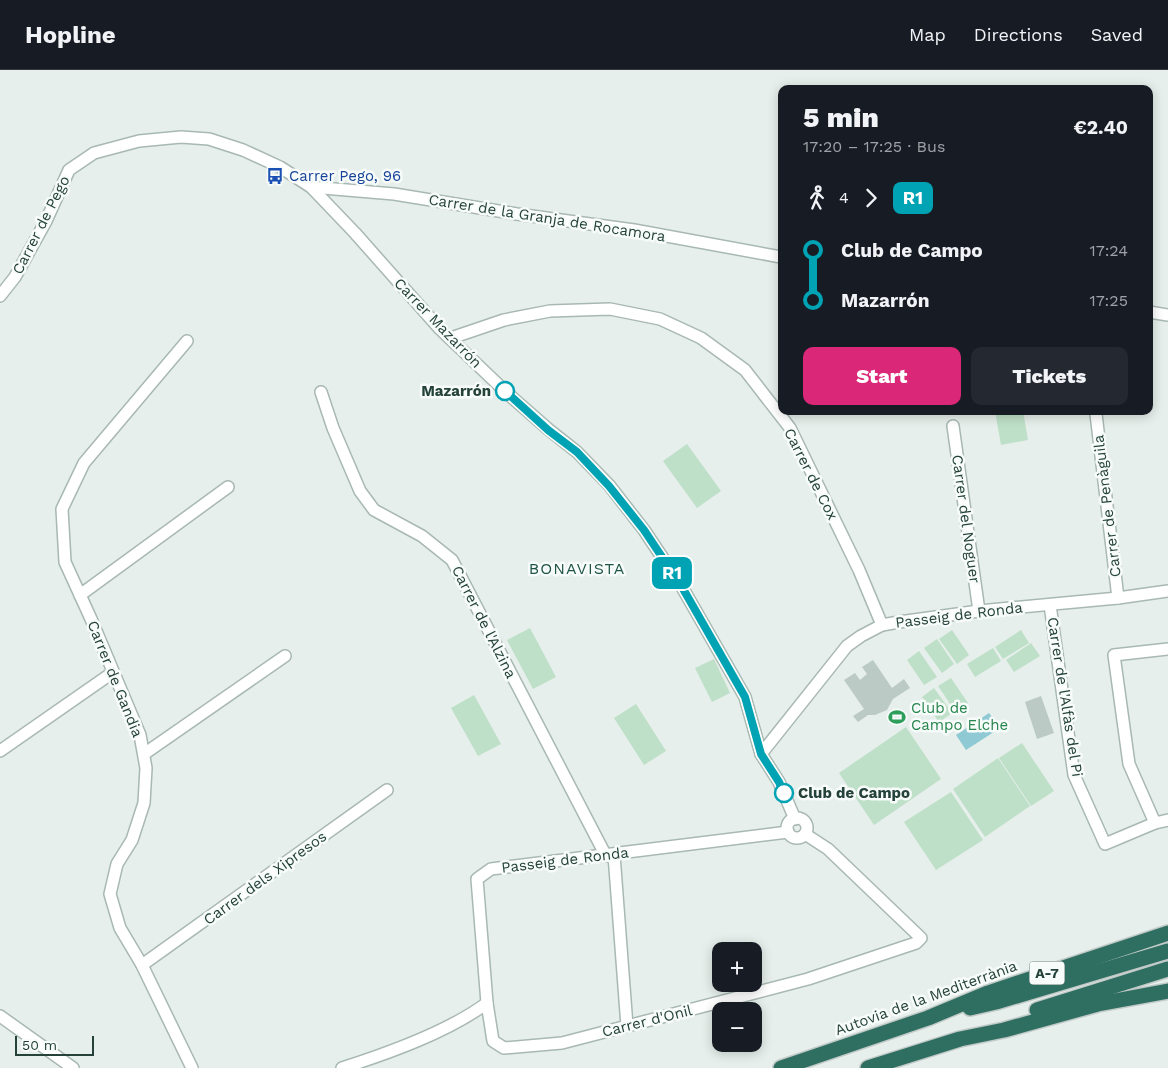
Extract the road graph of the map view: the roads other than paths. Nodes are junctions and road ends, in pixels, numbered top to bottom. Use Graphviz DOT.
graph roads {
  1 [pos="311,187"];
  2 [pos="778,256"];
  3 [pos="0,296"];
  4 [pos="1153,313"];
  5 [pos="1168,315"];
  6 [pos="451,338"];
  7 [pos="187,341"];
  8 [pos="321,392"];
  9 [pos="778,413"];
  10 [pos="780,415"];
  11 [pos="1096,415"];
  12 [pos="953,426"];
  13 [pos="228,487"];
  14 [pos="1168,591"];
  15 [pos="80,596"];
  16 [pos="1118,598"];
  17 [pos="1050,605"];
  18 [pos="980,611"];
  19 [pos="882,625"];
  20 [pos="1168,649"];
  21 [pos="285,656"];
  22 [pos="112,673"];
  23 [pos="0,751"];
  24 [pos="144,754"];
  25 [pos="761,754"];
  26 [pos="388,790"];
  27 [pos="795,819"];
  28 [pos="1168,820"];
  29 [pos="1155,823"];
  30 [pos="788,832"];
  31 [pos="805,834"];
  32 [pos="610,855"];
  33 [pos="1168,933"];
  34 [pos="1168,951"];
  35 [pos="142,965"];
  36 [pos="1168,969"];
  37 [pos="1168,991"];
  38 [pos="487,1003"];
  39 [pos="0,1016"];
  40 [pos="928,1018"];
  41 [pos="627,1026"];
  42 [pos="960,1039"];
  43 [pos="73,1068"];
  44 [pos="192,1068"];
  45 [pos="342,1068"];
  46 [pos="781,1068"];
  47 [pos="868,1068"];
  1 -- 2 [label="street, Carrer de la Granja de Rocamora"];
  1 -- 3 [label="street, Carrer de Pego"];
  1 -- 6 [label="street, Carrer Mazarrón"];
  4 -- 5 [label="street"];
  6 -- 9 [label="street, Carrer de Cox"];
  6 -- 25 [label="street, Carrer Mazarrón"];
  7 -- 15 [label="street, Carrer de Gandia"];
  8 -- 32 [label="street, Carrer de l'Alzina"];
  10 -- 19 [label="street, Carrer de Cox"];
  11 -- 16 [label="street, Carrer de Penàguila"];
  12 -- 18 [label="street, Carrer del Noguer"];
  13 -- 15 [label="street"];
  14 -- 16 [label="street, Passeig de Ronda"];
  15 -- 22 [label="street, Carrer de Gandia"];
  16 -- 17 [label="street, Passeig de Ronda"];
  17 -- 18 [label="street, Passeig de Ronda"];
  17 -- 29 [label="street, Carrer de l'Alfàs del Pi"];
  18 -- 19 [label="street, Passeig de Ronda"];
  19 -- 25 [label="street, Passeig de Ronda"];
  20 -- 29 [label="street"];
  21 -- 24 [label="street"];
  22 -- 23 [label="street"];
  22 -- 24 [label="street, Carrer de Gandia"];
  24 -- 35 [label="street, Carrer de Gandia"];
  25 -- 27 [label="street"];
  26 -- 35 [label="street, Carrer dels Xipresos"];
  27 -- 30 [label="street"];
  27 -- 31 [label="street"];
  28 -- 29 [label="street"];
  30 -- 31 [label="street"];
  30 -- 32 [label="street, Passeig de Ronda"];
  31 -- 41 [label="street, Carrer d'Onil"];
  32 -- 38 [label="street, Passeig de Ronda"];
  32 -- 41 [label="street, Carrer de l'Alzina"];
  33 -- 40 [label="highway, Autovia de la Mediterrània / A-7"];
  34 -- 40 [label="highway"];
  35 -- 44 [label="street, Carrer de Gandia"];
  36 -- 42 [label="highway"];
  37 -- 42 [label="highway"];
  38 -- 41 [label="street, Carrer d'Onil"];
  38 -- 45 [label="street"];
  39 -- 43 [label="street"];
  40 -- 46 [label="highway, Autovia de la Mediterrània / A-7"];
  42 -- 47 [label="highway"];
}
